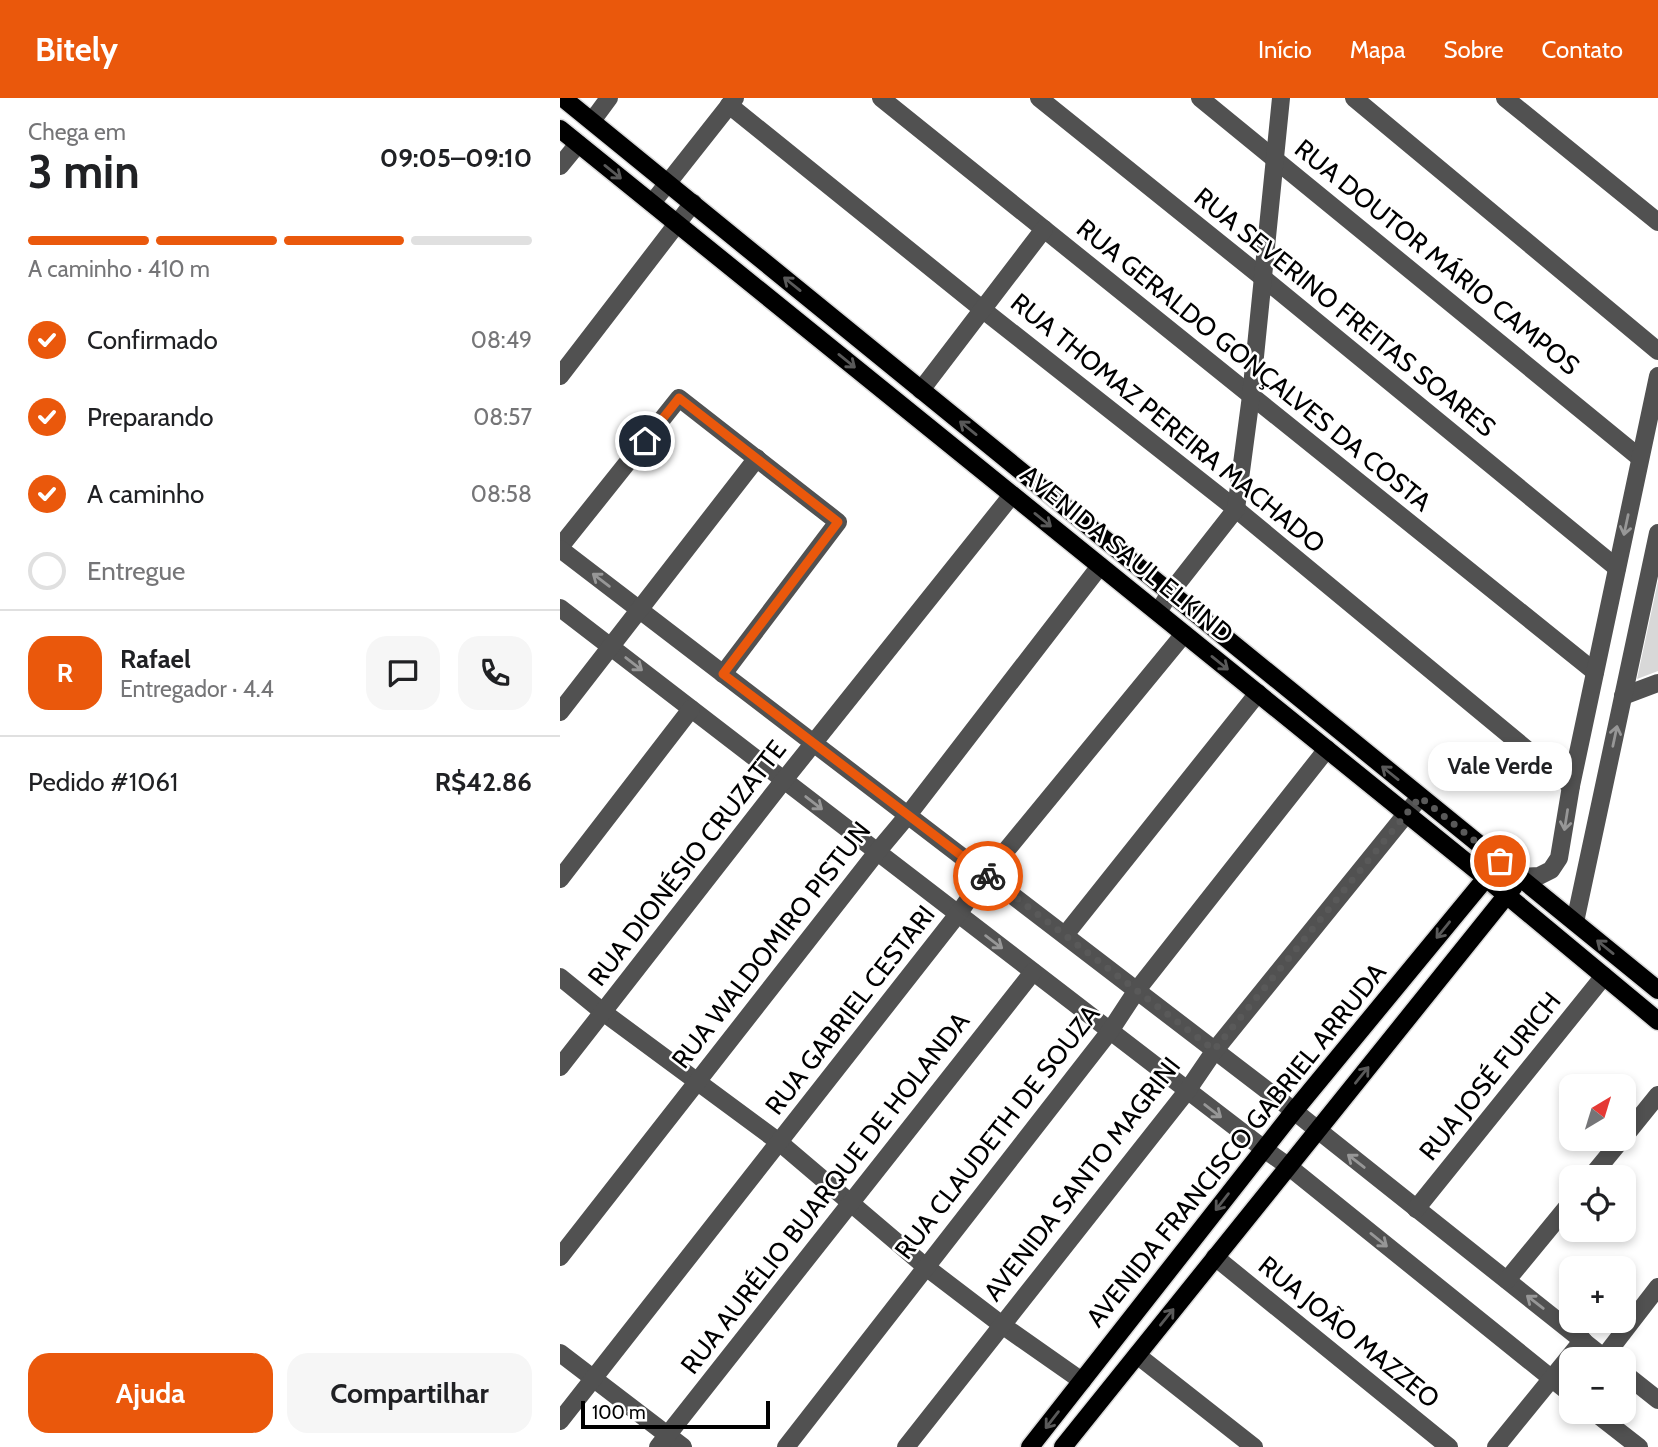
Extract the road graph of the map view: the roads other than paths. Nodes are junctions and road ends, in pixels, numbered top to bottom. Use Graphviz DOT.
graph roads {
  1 [pos="563,98"];
  2 [pos="609,98"];
  3 [pos="881,98"];
  4 [pos="1039,98"];
  5 [pos="1200,98"];
  6 [pos="1281,98"];
  7 [pos="1354,98"];
  8 [pos="1505,98"];
  9 [pos="732,102"];
  10 [pos="592,121"];
  11 [pos="560,129"];
  12 [pos="578,144"];
  13 [pos="1275,158"];
  14 [pos="560,166"];
  15 [pos="668,183"];
  16 [pos="652,203"];
  17 [pos="693,203"];
  18 [pos="1658,222"];
  19 [pos="677,224"];
  20 [pos="1044,229"];
  21 [pos="1263,278"];
  22 [pos="982,309"];
  23 [pos="1658,351"];
  24 [pos="560,376"];
  25 [pos="1658,376"];
  26 [pos="921,390"];
  27 [pos="1251,397"];
  28 [pos="1652,434"];
  29 [pos="997,451"];
  30 [pos="757,458"];
  31 [pos="1640,458"];
  32 [pos="980,469"];
  33 [pos="1012,495"];
  34 [pos="1236,509"];
  35 [pos="1658,533"];
  36 [pos="560,548"];
  37 [pos="1100,566"];
  38 [pos="1617,568"];
  39 [pos="1170,593"];
  40 [pos="560,608"];
  41 [pos="640,610"];
  42 [pos="1158,612"];
  43 [pos="1184,634"];
  44 [pos="610,646"];
  45 [pos="1595,672"];
  46 [pos="723,674"];
  47 [pos="1658,683"];
  48 [pos="1258,693"];
  49 [pos="1623,696"];
  50 [pos="691,709"];
  51 [pos="560,712"];
  52 [pos="814,743"];
  53 [pos="1327,749"];
  54 [pos="784,780"];
  55 [pos="1572,786"];
  56 [pos="1420,797"];
  57 [pos="1406,813"];
  58 [pos="908,815"];
  59 [pos="877,852"];
  60 [pos="986,875"];
  61 [pos="1520,877"];
  62 [pos="1486,878"];
  63 [pos="560,879"];
  64 [pos="1507,895"];
  65 [pos="958,914"];
  66 [pos="1575,922"];
  67 [pos="1065,935"];
  68 [pos="1033,972"];
  69 [pos="1604,976"];
  70 [pos="560,977"];
  71 [pos="1137,990"];
  72 [pos="1658,990"];
  73 [pos="603,1013"];
  74 [pos="1658,1021"];
  75 [pos="1110,1031"];
  76 [pos="1214,1050"];
  77 [pos="560,1067"];
  78 [pos="696,1082"];
  79 [pos="1187,1091"];
  80 [pos="1658,1095"];
  81 [pos="1294,1111"];
  82 [pos="1636,1122"];
  83 [pos="1317,1130"];
  84 [pos="779,1142"];
  85 [pos="1264,1149"];
  86 [pos="1288,1166"];
  87 [pos="851,1204"];
  88 [pos="1416,1209"];
  89 [pos="1559,1217"];
  90 [pos="560,1256"];
  91 [pos="1215,1257"];
  92 [pos="926,1267"];
  93 [pos="1507,1280"];
  94 [pos="1658,1287"];
  95 [pos="1002,1325"];
  96 [pos="1583,1340"];
  97 [pos="1591,1347"];
  98 [pos="1615,1347"];
  99 [pos="560,1353"];
  100 [pos="1137,1355"];
  101 [pos="593,1378"];
  102 [pos="1551,1379"];
  103 [pos="1082,1381"];
  104 [pos="1636,1383"];
  105 [pos="1559,1385"];
  106 [pos="1658,1400"];
  107 [pos="560,1421"];
  108 [pos="1609,1424"];
  109 [pos="663,1441"];
  110 [pos="683,1447"];
  111 [pos="786,1447"];
  112 [pos="906,1447"];
  113 [pos="1030,1447"];
  114 [pos="1063,1447"];
  115 [pos="1254,1447"];
  116 [pos="1449,1447"];
  117 [pos="1496,1447"];
  118 [pos="1639,1447"];
  1 -- 10 [label="main road, AVENIDA SAUL ELKIND"];
  2 -- 10 [label="street"];
  3 -- 20 [label="street, RUA GERALDO GONÇALVES DA COSTA"];
  4 -- 21 [label="street, RUA SEVERINO FREITAS SOARES"];
  5 -- 13 [label="street, RUA DOUTOR MÁRIO CAMPOS"];
  6 -- 13 [label="street"];
  7 -- 23 [label="street"];
  8 -- 18 [label="street"];
  9 -- 15 [label="street"];
  9 -- 22 [label="street, RUA THOMAZ PEREIRA MACHADO"];
  10 -- 15 [label="main road, AVENIDA SAUL ELKIND"];
  11 -- 12 [label="main road, AVENIDA SAUL ELKIND"];
  12 -- 14 [label="street"];
  12 -- 16 [label="main road, AVENIDA SAUL ELKIND, one-way"];
  13 -- 21 [label="street"];
  13 -- 31 [label="street, RUA DOUTOR MÁRIO CAMPOS"];
  15 -- 16 [label="street"];
  15 -- 17 [label="main road, AVENIDA SAUL ELKIND"];
  16 -- 19 [label="main road, AVENIDA SAUL ELKIND"];
  17 -- 19 [label="street"];
  26 -- 17 [label="main road, AVENIDA SAUL ELKIND, one-way"];
  19 -- 24 [label="street"];
  19 -- 32 [label="main road, AVENIDA SAUL ELKIND, one-way"];
  20 -- 22 [label="street"];
  20 -- 27 [label="street, RUA GERALDO GONÇALVES DA COSTA"];
  21 -- 27 [label="street"];
  21 -- 38 [label="street, RUA SEVERINO FREITAS SOARES"];
  22 -- 26 [label="street"];
  22 -- 34 [label="street, RUA THOMAZ PEREIRA MACHADO"];
  25 -- 28 [label="street"];
  29 -- 26 [label="main road, AVENIDA SAUL ELKIND, one-way"];
  27 -- 34 [label="street"];
  27 -- 45 [label="street, RUA GERALDO GONÇALVES DA COSTA"];
  28 -- 31 [label="street"];
  29 -- 32 [label="main road"];
  29 -- 39 [label="main road, AVENIDA SAUL ELKIND"];
  30 -- 36 [label="street"];
  30 -- 41 [label="street"];
  30 -- 46 [label="street"];
  31 -- 38 [label="street, one-way"];
  32 -- 33 [label="main road, AVENIDA SAUL ELKIND"];
  33 -- 37 [label="main road, AVENIDA SAUL ELKIND, one-way"];
  33 -- 52 [label="street, RUA DIONÉSIO CRUZATTE"];
  34 -- 39 [label="street"];
  34 -- 55 [label="street, RUA THOMAZ PEREIRA MACHADO"];
  35 -- 49 [label="street"];
  41 -- 36 [label="street, one-way"];
  37 -- 42 [label="main road, AVENIDA SAUL ELKIND"];
  37 -- 58 [label="street, RUA WALDOMIRO PISTUN"];
  38 -- 45 [label="street"];
  39 -- 42 [label="street"];
  56 -- 39 [label="main road, AVENIDA SAUL ELKIND, one-way"];
  40 -- 44 [label="street"];
  41 -- 44 [label="street"];
  41 -- 46 [label="street"];
  42 -- 43 [label="main road, AVENIDA SAUL ELKIND"];
  43 -- 48 [label="main road, AVENIDA SAUL ELKIND, one-way"];
  43 -- 60 [label="street, RUA GABRIEL CESTARI"];
  44 -- 50 [label="street, one-way"];
  44 -- 51 [label="street"];
  45 -- 55 [label="street"];
  46 -- 52 [label="street"];
  47 -- 49 [label="street"];
  48 -- 53 [label="main road, AVENIDA SAUL ELKIND"];
  48 -- 67 [label="street"];
  66 -- 49 [label="street, one-way"];
  50 -- 54 [label="street"];
  50 -- 63 [label="street"];
  52 -- 54 [label="street, RUA DIONÉSIO CRUZATTE"];
  52 -- 58 [label="street"];
  53 -- 57 [label="main road, AVENIDA SAUL ELKIND"];
  53 -- 71 [label="street, RUA CLAUDETH DE SOUZA"];
  54 -- 59 [label="street, one-way"];
  54 -- 73 [label="street, RUA DIONÉSIO CRUZATTE"];
  55 -- 61 [label="street, one-way"];
  56 -- 57 [label="street, AVENIDA SANTO MAGRINI"];
  56 -- 61 [label="main road, AVENIDA SAUL ELKIND"];
  57 -- 62 [label="main road, AVENIDA SAUL ELKIND"];
  57 -- 76 [label="street, AVENIDA SANTO MAGRINI"];
  58 -- 59 [label="street, RUA WALDOMIRO PISTUN"];
  58 -- 60 [label="street"];
  59 -- 65 [label="street"];
  59 -- 78 [label="street, RUA WALDOMIRO PISTUN"];
  60 -- 65 [label="street, RUA GABRIEL CESTARI"];
  60 -- 67 [label="street"];
  61 -- 62 [label="main road"];
  61 -- 64 [label="main road, AVENIDA FRANCISCO GABRIEL ARRUDA"];
  61 -- 66 [label="main road, AVENIDA SAUL ELKIND"];
  62 -- 64 [label="main road, AVENIDA SAUL ELKIND"];
  62 -- 81 [label="main road, AVENIDA FRANCISCO GABRIEL ARRUDA, one-way"];
  64 -- 69 [label="main road, AVENIDA SAUL ELKIND"];
  83 -- 64 [label="main road, AVENIDA FRANCISCO GABRIEL ARRUDA, one-way"];
  65 -- 68 [label="street, one-way"];
  65 -- 84 [label="street, RUA GABRIEL CESTARI"];
  72 -- 66 [label="main road, AVENIDA SAUL ELKIND, one-way"];
  67 -- 71 [label="street"];
  68 -- 75 [label="street"];
  68 -- 87 [label="street, RUA AURÉLIO BUARQUE DE HOLANDA"];
  69 -- 74 [label="main road, AVENIDA SAUL ELKIND"];
  69 -- 88 [label="street, RUA JOSÉ FURICH"];
  70 -- 73 [label="street"];
  71 -- 75 [label="street, RUA CLAUDETH DE SOUZA"];
  71 -- 76 [label="street"];
  73 -- 77 [label="street, RUA DIONÉSIO CRUZATTE"];
  73 -- 78 [label="street"];
  75 -- 79 [label="street"];
  75 -- 92 [label="street, RUA CLAUDETH DE SOUZA"];
  76 -- 79 [label="street, AVENIDA SANTO MAGRINI"];
  76 -- 81 [label="street"];
  78 -- 84 [label="street"];
  78 -- 90 [label="street, RUA WALDOMIRO PISTUN"];
  79 -- 85 [label="street, one-way"];
  79 -- 95 [label="street, AVENIDA SANTO MAGRINI"];
  80 -- 82 [label="street"];
  81 -- 83 [label="street"];
  81 -- 85 [label="main road, AVENIDA FRANCISCO GABRIEL ARRUDA"];
  83 -- 86 [label="main road, AVENIDA FRANCISCO GABRIEL ARRUDA"];
  88 -- 83 [label="street, one-way"];
  84 -- 87 [label="street"];
  84 -- 101 [label="street, RUA GABRIEL CESTARI"];
  85 -- 86 [label="street"];
  85 -- 103 [label="main road, AVENIDA FRANCISCO GABRIEL ARRUDA, one-way"];
  86 -- 91 [label="main road, AVENIDA FRANCISCO GABRIEL ARRUDA"];
  86 -- 102 [label="street, one-way"];
  87 -- 92 [label="street"];
  87 -- 109 [label="street, RUA AURÉLIO BUARQUE DE HOLANDA"];
  88 -- 93 [label="street"];
  89 -- 93 [label="street"];
  100 -- 91 [label="main road, AVENIDA FRANCISCO GABRIEL ARRUDA, one-way"];
  91 -- 116 [label="street, RUA JOÃO MAZZEO"];
  92 -- 95 [label="street"];
  92 -- 111 [label="street, RUA CLAUDETH DE SOUZA"];
  96 -- 93 [label="street, one-way"];
  94 -- 98 [label="street"];
  95 -- 103 [label="street"];
  95 -- 112 [label="street, AVENIDA SANTO MAGRINI"];
  96 -- 97 [label="street"];
  96 -- 102 [label="street"];
  99 -- 101 [label="street"];
  100 -- 114 [label="main road, AVENIDA FRANCISCO GABRIEL ARRUDA"];
  100 -- 115 [label="street"];
  101 -- 107 [label="street, RUA GABRIEL CESTARI"];
  101 -- 109 [label="street"];
  102 -- 105 [label="street"];
  102 -- 117 [label="street"];
  103 -- 113 [label="main road, AVENIDA FRANCISCO GABRIEL ARRUDA, one-way"];
  104 -- 106 [label="street"];
  108 -- 118 [label="street"];
  109 -- 110 [label="street"];
}
